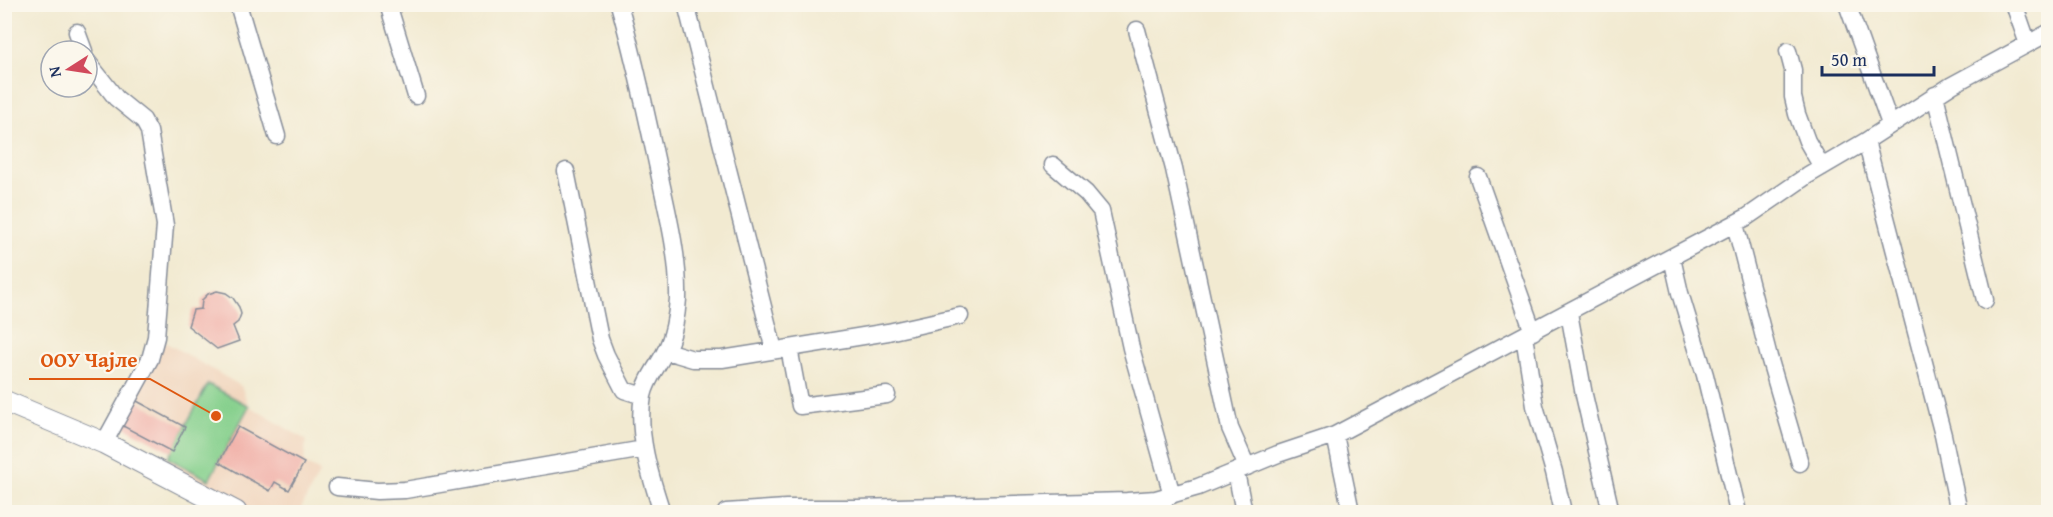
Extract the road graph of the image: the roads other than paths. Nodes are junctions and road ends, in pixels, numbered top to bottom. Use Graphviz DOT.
graph roads {
  1 [pos="238,4"];
  2 [pos="388,4"];
  3 [pos="619,4"];
  4 [pos="686,4"];
  5 [pos="1847,4"];
  6 [pos="2014,4"];
  7 [pos="1137,30"];
  8 [pos="77,32"];
  9 [pos="2049,33"];
  10 [pos="80,39"];
  11 [pos="2028,44"];
  12 [pos="1788,51"];
  13 [pos="99,76"];
  14 [pos="1935,95"];
  15 [pos="416,96"];
  16 [pos="1890,124"];
  17 [pos="277,136"];
  18 [pos="1866,141"];
  19 [pos="1053,165"];
  20 [pos="1822,167"];
  21 [pos="566,171"];
  22 [pos="1478,177"];
  23 [pos="1735,224"];
  24 [pos="1672,258"];
  25 [pos="1984,300"];
  26 [pos="1569,313"];
  27 [pos="960,316"];
  28 [pos="1529,334"];
  29 [pos="781,349"];
  30 [pos="666,351"];
  31 [pos="887,395"];
  32 [pos="643,396"];
  33 [pos="4,400"];
  34 [pos="1335,435"];
  35 [pos="104,443"];
  36 [pos="644,449"];
  37 [pos="1800,463"];
  38 [pos="1241,470"];
  39 [pos="337,487"];
  40 [pos="1169,495"];
  41 [pos="1055,507"];
  42 [pos="972,508"];
  43 [pos="232,512"];
  44 [pos="662,513"];
  45 [pos="726,513"];
  46 [pos="1158,513"];
  47 [pos="1244,513"];
  48 [pos="1351,513"];
  49 [pos="1563,513"];
  50 [pos="1611,513"];
  51 [pos="1738,513"];
  52 [pos="1959,513"];
  1 -- 17 [label="street"];
  2 -- 15 [label="street"];
  3 -- 30 [label="street"];
  4 -- 29 [label="street"];
  5 -- 16 [label="street"];
  6 -- 11 [label="street"];
  7 -- 38 [label="street"];
  8 -- 10 [label="street"];
  9 -- 11 [label="street"];
  11 -- 14 [label="street"];
  12 -- 20 [label="street"];
  13 -- 35 [label="street"];
  14 -- 16 [label="street"];
  14 -- 25 [label="street"];
  16 -- 18 [label="street"];
  18 -- 20 [label="street"];
  18 -- 52 [label="street"];
  19 -- 40 [label="street"];
  20 -- 23 [label="street"];
  21 -- 32 [label="street"];
  22 -- 28 [label="street"];
  23 -- 24 [label="street"];
  23 -- 37 [label="street"];
  24 -- 26 [label="street"];
  24 -- 51 [label="street"];
  26 -- 28 [label="street"];
  26 -- 50 [label="street"];
  27 -- 29 [label="street"];
  28 -- 34 [label="street"];
  28 -- 49 [label="street"];
  29 -- 30 [label="street"];
  29 -- 31 [label="street"];
  30 -- 32 [label="street"];
  32 -- 36 [label="street"];
  33 -- 35 [label="main road"];
  34 -- 38 [label="street"];
  34 -- 48 [label="street"];
  35 -- 43 [label="main road"];
  36 -- 39 [label="street"];
  36 -- 44 [label="street"];
  38 -- 40 [label="street"];
  38 -- 47 [label="street"];
  40 -- 41 [label="street"];
  40 -- 46 [label="street"];
  41 -- 42 [label="street"];
  42 -- 45 [label="street"];
}
